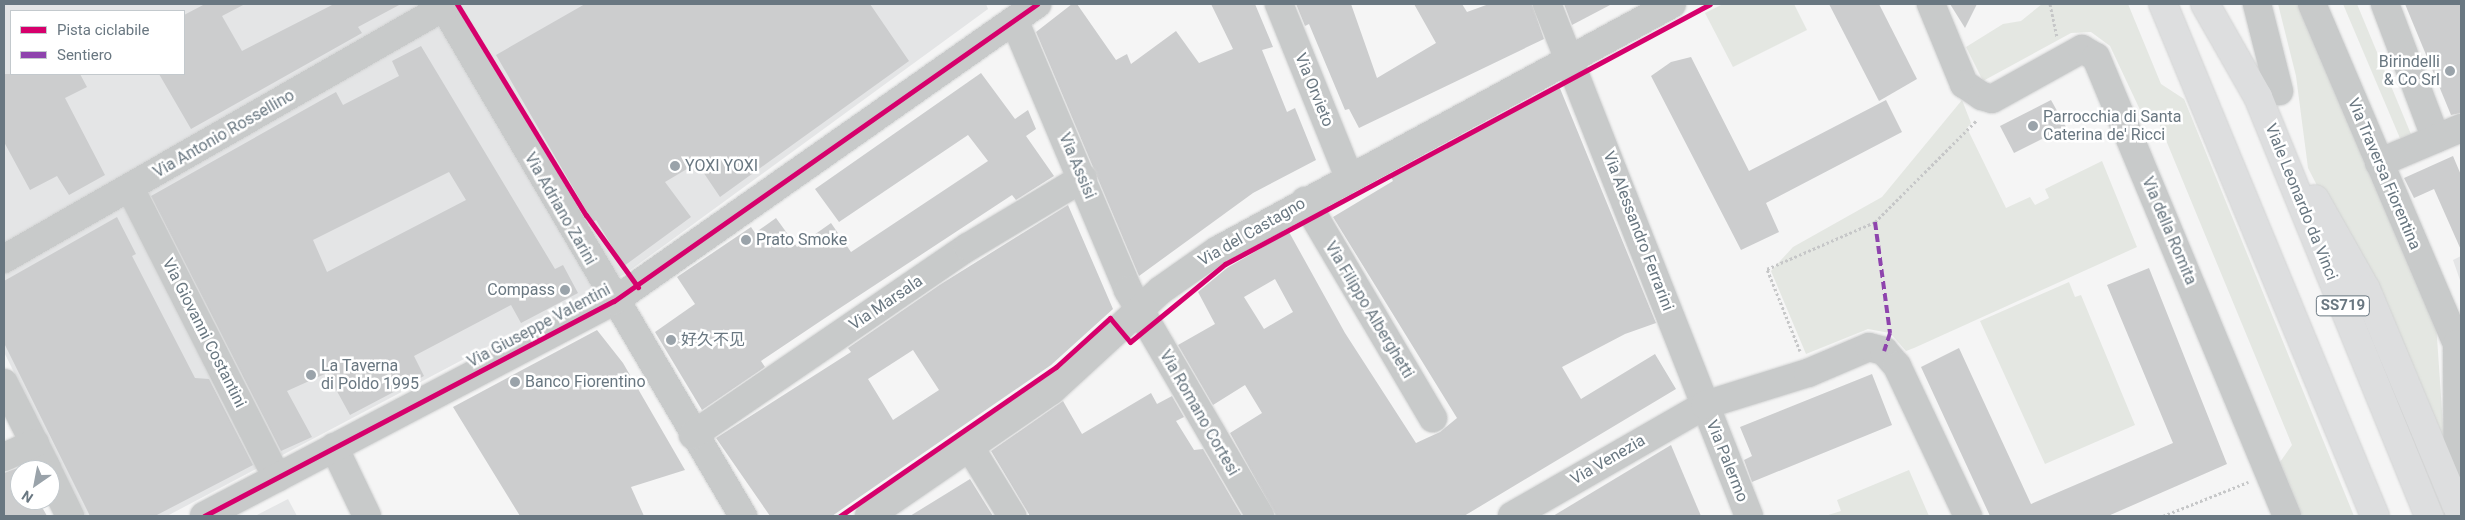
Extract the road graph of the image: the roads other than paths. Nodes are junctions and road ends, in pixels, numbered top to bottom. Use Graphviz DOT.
graph roads {
  1 [pos="1037,4"];
  2 [pos="1279,4"];
  3 [pos="1547,4"];
  4 [pos="1672,4"];
  5 [pos="1931,4"];
  6 [pos="2148,4"];
  7 [pos="2163,4"];
  8 [pos="2205,4"];
  9 [pos="2222,4"];
  10 [pos="2256,4"];
  11 [pos="2312,4"];
  12 [pos="2385,4"];
  13 [pos="443,6"];
  14 [pos="1015,22"];
  15 [pos="1569,58"];
  16 [pos="2268,94"];
  17 [pos="2205,111"];
  18 [pos="2461,128"];
  19 [pos="2436,139"];
  20 [pos="2379,163"];
  21 [pos="1349,177"];
  22 [pos="1083,178"];
  23 [pos="130,188"];
  24 [pos="1305,201"];
  25 [pos="4,259"];
  26 [pos="614,301"];
  27 [pos="1138,309"];
  28 [pos="2459,343"];
  29 [pos="4,383"];
  30 [pos="1705,405"];
  31 [pos="1433,418"];
  32 [pos="693,435"];
  33 [pos="35,443"];
  34 [pos="334,447"];
  35 [pos="971,449"];
  36 [pos="4,457"];
  37 [pos="43,460"];
  38 [pos="277,478"];
  39 [pos="60,496"];
  40 [pos="2459,512"];
  41 [pos="70,516"];
  42 [pos="204,516"];
  43 [pos="367,516"];
  44 [pos="743,516"];
  45 [pos="869,516"];
  46 [pos="1012,516"];
  47 [pos="1260,516"];
  48 [pos="1512,516"];
  49 [pos="1749,516"];
  50 [pos="1968,516"];
  51 [pos="2287,516"];
  52 [pos="2375,516"];
  53 [pos="2429,516"];
  1 -- 14 [label="street, Via Giuseppe Valentini"];
  2 -- 21 [label="street, Via Orvieto"];
  3 -- 15 [label="street, Via Alessandro Ferrarini"];
  4 -- 15 [label="street, Via del Castagno"];
  5 -- 51 [label="street, Via della Romita"];
  6 -- 17 [label="highway"];
  7 -- 17 [label="highway, SS719"];
  8 -- 16 [label="highway, Viale Leonardo da Vinci / SS719"];
  9 -- 16 [label="highway"];
  10 -- 16 [label="street"];
  11 -- 20 [label="street, Via Traversa Fiorentina"];
  12 -- 19 [label="street"];
  13 -- 23 [label="street, Via Antonio Rossellino"];
  13 -- 26 [label="street, Via Adriano Zarini"];
  14 -- 22 [label="street, Via Assisi"];
  14 -- 26 [label="street, Via Giuseppe Valentini"];
  15 -- 21 [label="street, Via del Castagno"];
  15 -- 30 [label="street, Via Alessandro Ferrarini"];
  16 -- 40 [label="highway"];
  16 -- 53 [label="highway, Viale Leonardo da Vinci / SS719"];
  17 -- 52 [label="highway, SS719"];
  18 -- 19 [label="street"];
  19 -- 20 [label="street"];
  20 -- 28 [label="street, Via Traversa Fiorentina"];
  21 -- 24 [label="street, Via del Castagno"];
  22 -- 27 [label="street, Via Assisi"];
  22 -- 32 [label="street, Via Marsala"];
  23 -- 25 [label="street, Via Antonio Rossellino"];
  23 -- 38 [label="street, Via Giovanni Costantini"];
  24 -- 27 [label="street, Via del Castagno"];
  24 -- 31 [label="street, Via Filippo Alberghetti"];
  26 -- 32 [label="street, Via Adriano Zarini"];
  26 -- 34 [label="street, Via Giuseppe Valentini"];
  27 -- 35 [label="street, Via del Castagno"];
  27 -- 47 [label="street, Via Romano Cortesi"];
  28 -- 40 [label="street"];
  29 -- 33 [label="street"];
  30 -- 48 [label="street, Via Venezia"];
  30 -- 49 [label="street, Via Palermo"];
  30 -- 50 [label="street, Via Venezia"];
  32 -- 44 [label="street, Via Adriano Zarini"];
  33 -- 36 [label="street"];
  33 -- 37 [label="street"];
  34 -- 38 [label="street, Via Giuseppe Valentini"];
  34 -- 43 [label="street"];
  35 -- 45 [label="street, Via del Castagno"];
  35 -- 46 [label="street"];
  38 -- 42 [label="street, Via Giuseppe Valentini"];
  39 -- 41 [label="street"];
}
